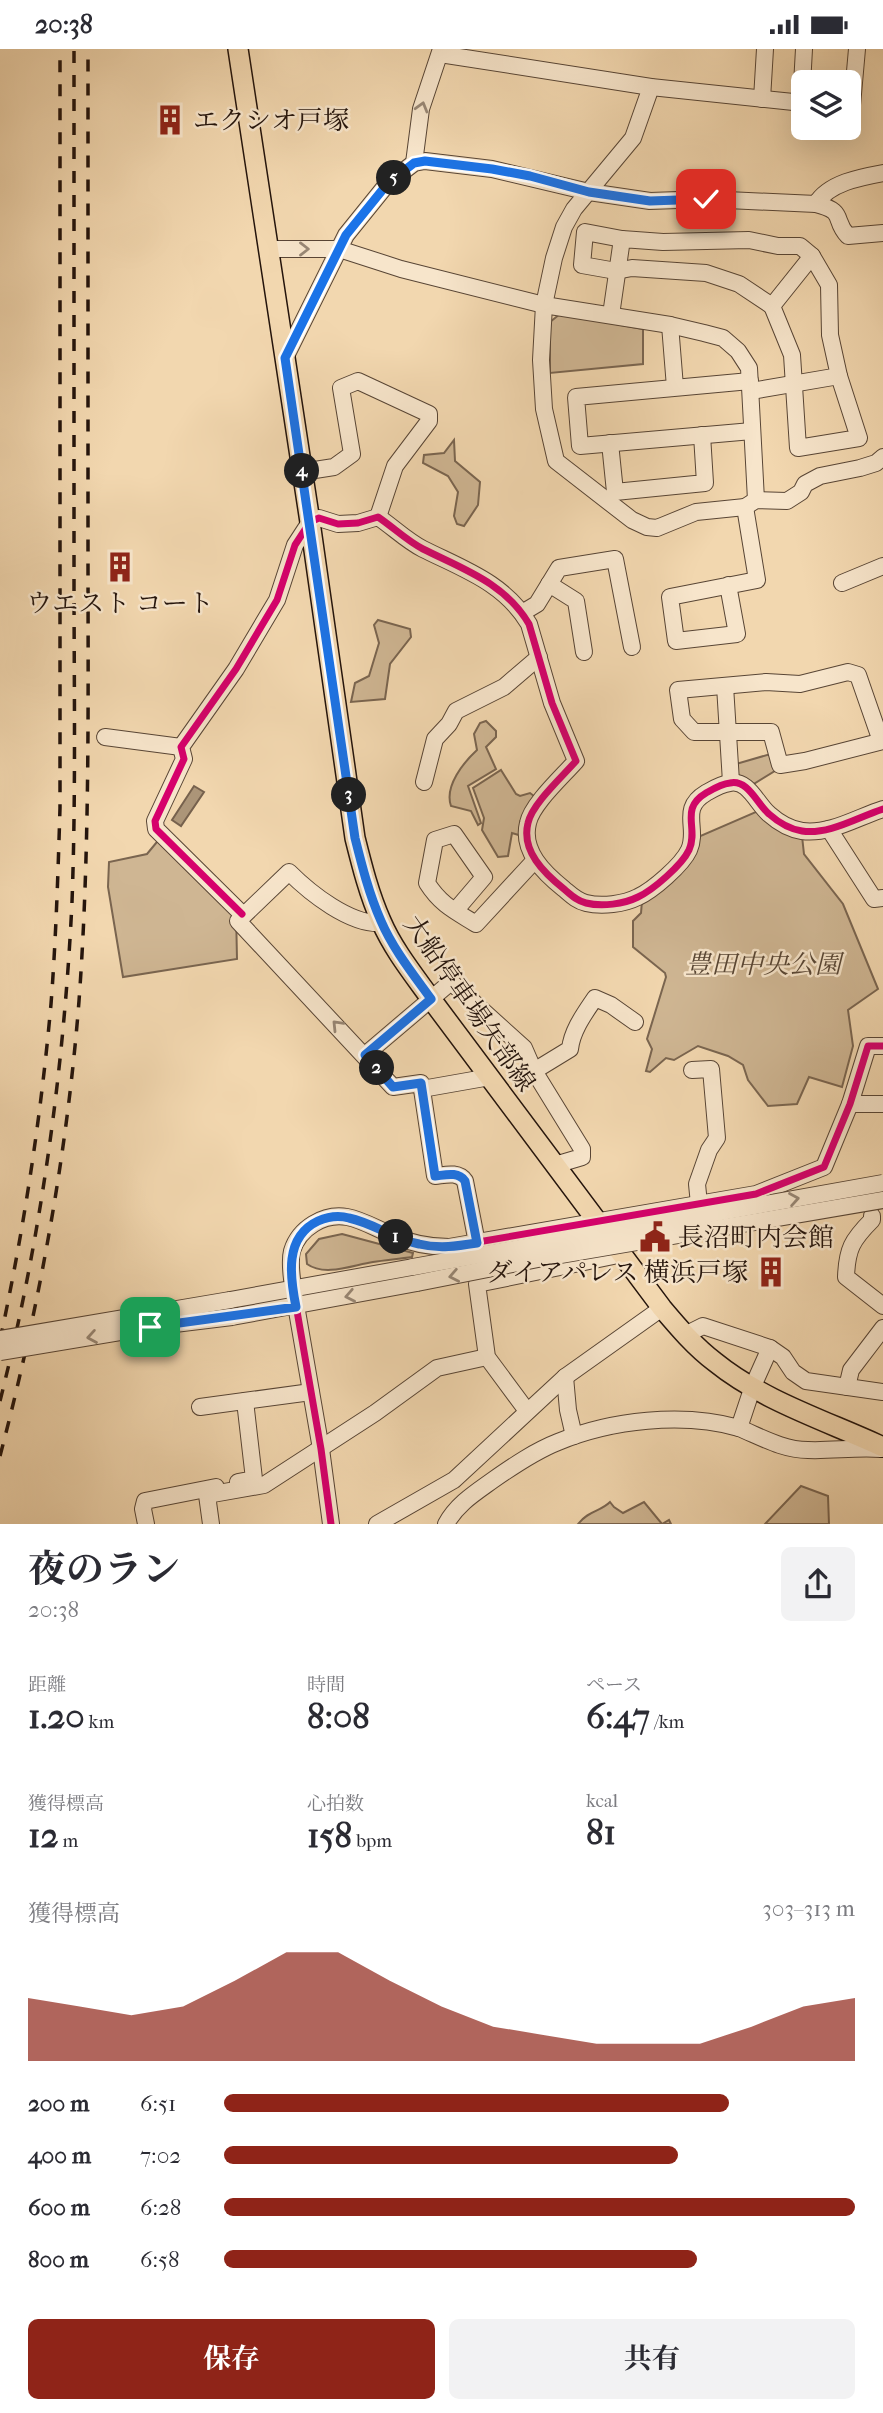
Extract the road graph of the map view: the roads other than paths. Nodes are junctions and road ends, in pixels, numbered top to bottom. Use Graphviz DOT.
graph roads {
  1 [pos="238,49"];
  2 [pos="765,49"];
  3 [pos="804,49"];
  4 [pos="858,49"];
  5 [pos="441,51"];
  6 [pos="803,70"];
  7 [pos="856,70"];
  8 [pos="651,87"];
  9 [pos="762,99"];
  10 [pos="791,102"];
  11 [pos="414,163"];
  12 [pos="883,173"];
  13 [pos="589,192"];
  14 [pos="816,204"];
  15 [pos="883,233"];
  16 [pos="622,239"];
  17 [pos="269,249"];
  18 [pos="339,249"];
  19 [pos="812,256"];
  20 [pos="616,271"];
  21 [pos="544,305"];
  22 [pos="772,306"];
  23 [pos="611,315"];
  24 [pos="670,325"];
  25 [pos="285,358"];
  26 [pos="839,376"];
  27 [pos="796,384"];
  28 [pos="750,386"];
  29 [pos="676,387"];
  30 [pos="752,431"];
  31 [pos="702,435"];
  32 [pos="610,443"];
  33 [pos="883,457"];
  34 [pos="302,472"];
  35 [pos="750,504"];
  36 [pos="378,517"];
  37 [pos="310,522"];
  38 [pos="883,566"];
  39 [pos="842,583"];
  40 [pos="549,584"];
  41 [pos="728,585"];
  42 [pos="523,613"];
  43 [pos="632,647"];
  44 [pos="584,652"];
  45 [pos="539,657"];
  46 [pos="725,686"];
  47 [pos="729,733"];
  48 [pos="105,737"];
  49 [pos="882,741"];
  50 [pos="181,747"];
  51 [pos="424,782"];
  52 [pos="731,782"];
  53 [pos="883,809"];
  54 [pos="829,829"];
  55 [pos="535,860"];
  56 [pos="883,898"];
  57 [pos="454,911"];
  58 [pos="242,914"];
  59 [pos="381,923"];
  60 [pos="431,999"];
  61 [pos="635,1022"];
  62 [pos="883,1046"];
  63 [pos="365,1055"];
  64 [pos="692,1070"];
  65 [pos="534,1071"];
  66 [pos="490,1077"];
  67 [pos="422,1089"];
  68 [pos="850,1104"];
  69 [pos="883,1104"];
  70 [pos="555,1165"];
  71 [pos="883,1183"];
  72 [pos="883,1200"];
  73 [pos="699,1204"];
  74 [pos="872,1216"];
  75 [pos="596,1222"];
  76 [pos="477,1243"];
  77 [pos="623,1254"];
  78 [pos="415,1275"];
  79 [pos="293,1289"];
  80 [pos="883,1306"];
  81 [pos="296,1307"];
  82 [pos="662,1308"];
  83 [pos="883,1328"];
  84 [pos="685,1335"];
  85 [pos="0,1339"];
  86 [pos="770,1348"];
  87 [pos="0,1352"];
  88 [pos="488,1357"];
  89 [pos="565,1377"];
  90 [pos="753,1386"];
  91 [pos="847,1387"];
  92 [pos="311,1392"];
  93 [pos="883,1392"];
  94 [pos="245,1401"];
  95 [pos="200,1407"];
  96 [pos="527,1411"];
  97 [pos="739,1427"];
  98 [pos="573,1436"];
  99 [pos="883,1448"];
  100 [pos="321,1449"];
  101 [pos="379,1523"];
  102 [pos="146,1524"];
  103 [pos="211,1524"];
  104 [pos="331,1524"];
  105 [pos="446,1524"];
  1 -- 17 [label="main road, 大船停車場矢部線"];
  2 -- 9 [label="street"];
  3 -- 6 [label="street"];
  4 -- 7 [label="street"];
  5 -- 8 [label="street"];
  11 -- 5 [label="street, one-way"];
  8 -- 9 [label="street"];
  8 -- 13 [label="street"];
  9 -- 10 [label="street"];
  11 -- 13 [label="street"];
  11 -- 18 [label="street"];
  12 -- 14 [label="street"];
  13 -- 14 [label="street"];
  13 -- 21 [label="street"];
  14 -- 15 [label="street"];
  16 -- 19 [label="street"];
  16 -- 20 [label="street"];
  16 -- 20 [label="street"];
  17 -- 18 [label="street, one-way"];
  17 -- 25 [label="main road, 大船停車場矢部線"];
  18 -- 21 [label="street"];
  18 -- 25 [label="street"];
  19 -- 22 [label="street"];
  19 -- 26 [label="street"];
  20 -- 22 [label="street"];
  20 -- 23 [label="street"];
  21 -- 23 [label="street"];
  21 -- 35 [label="street"];
  22 -- 27 [label="street"];
  23 -- 24 [label="street"];
  24 -- 28 [label="street"];
  24 -- 29 [label="street"];
  25 -- 34 [label="main road, 大船停車場矢部線"];
  26 -- 27 [label="street"];
  26 -- 27 [label="street"];
  27 -- 28 [label="street"];
  28 -- 29 [label="street"];
  28 -- 30 [label="street"];
  29 -- 32 [label="street"];
  30 -- 31 [label="street"];
  30 -- 35 [label="street"];
  31 -- 32 [label="street"];
  31 -- 32 [label="street"];
  33 -- 35 [label="street"];
  34 -- 36 [label="street"];
  34 -- 37 [label="main road, 大船停車場矢部線"];
  35 -- 41 [label="street"];
  36 -- 37 [label="street"];
  36 -- 42 [label="street"];
  37 -- 50 [label="street"];
  37 -- 59 [label="main road, 大船停車場矢部線"];
  38 -- 39 [label="street"];
  40 -- 42 [label="street"];
  40 -- 43 [label="street"];
  40 -- 44 [label="street"];
  41 -- 41 [label="street"];
  42 -- 45 [label="street"];
  45 -- 51 [label="street"];
  45 -- 55 [label="street"];
  46 -- 47 [label="street"];
  46 -- 47 [label="street"];
  46 -- 49 [label="street"];
  47 -- 49 [label="street"];
  47 -- 52 [label="street"];
  48 -- 50 [label="street"];
  50 -- 58 [label="street"];
  52 -- 54 [label="street"];
  52 -- 55 [label="street"];
  53 -- 54 [label="street"];
  54 -- 56 [label="street"];
  55 -- 57 [label="street"];
  57 -- 57 [label="street"];
  58 -- 59 [label="street"];
  63 -- 58 [label="street, one-way"];
  59 -- 60 [label="main road, 大船停車場矢部線"];
  60 -- 63 [label="street"];
  60 -- 65 [label="street"];
  60 -- 66 [label="main road, 大船停車場矢部線"];
  61 -- 65 [label="street"];
  62 -- 68 [label="street"];
  63 -- 67 [label="street"];
  64 -- 73 [label="street"];
  65 -- 70 [label="street"];
  66 -- 67 [label="street"];
  66 -- 70 [label="main road, 大船停車場矢部線"];
  67 -- 76 [label="street"];
  68 -- 69 [label="street"];
  68 -- 73 [label="street"];
  70 -- 75 [label="main road, 大船停車場矢部線"];
  78 -- 71 [label="street, one-way, bridge"];
  72 -- 78 [label="street, one-way, bridge"];
  73 -- 75 [label="street"];
  74 -- 80 [label="street"];
  75 -- 76 [label="street"];
  75 -- 77 [label="main road, 大船停車場矢部線"];
  76 -- 79 [label="street"];
  77 -- 82 [label="main road, 大船停車場矢部線"];
  77 -- 88 [label="street"];
  78 -- 79 [label="street"];
  78 -- 81 [label="street, one-way"];
  79 -- 81 [label="street"];
  79 -- 85 [label="street, bridge"];
  81 -- 87 [label="street, one-way, bridge"];
  81 -- 92 [label="street"];
  82 -- 84 [label="main road, 大船停車場矢部線"];
  82 -- 89 [label="street"];
  83 -- 91 [label="street"];
  84 -- 86 [label="street"];
  84 -- 90 [label="main road, 大船停車場矢部線"];
  86 -- 90 [label="street"];
  86 -- 91 [label="street"];
  88 -- 96 [label="street"];
  88 -- 100 [label="street"];
  89 -- 96 [label="street"];
  89 -- 98 [label="street"];
  90 -- 97 [label="street"];
  90 -- 99 [label="main road, 大船停車場矢部線"];
  91 -- 93 [label="street"];
  92 -- 94 [label="street"];
  92 -- 100 [label="street"];
  94 -- 95 [label="street"];
  94 -- 102 [label="street"];
  96 -- 101 [label="street"];
  97 -- 98 [label="street"];
  97 -- 99 [label="street"];
  98 -- 105 [label="street"];
  100 -- 103 [label="street"];
  100 -- 104 [label="street"];
}
